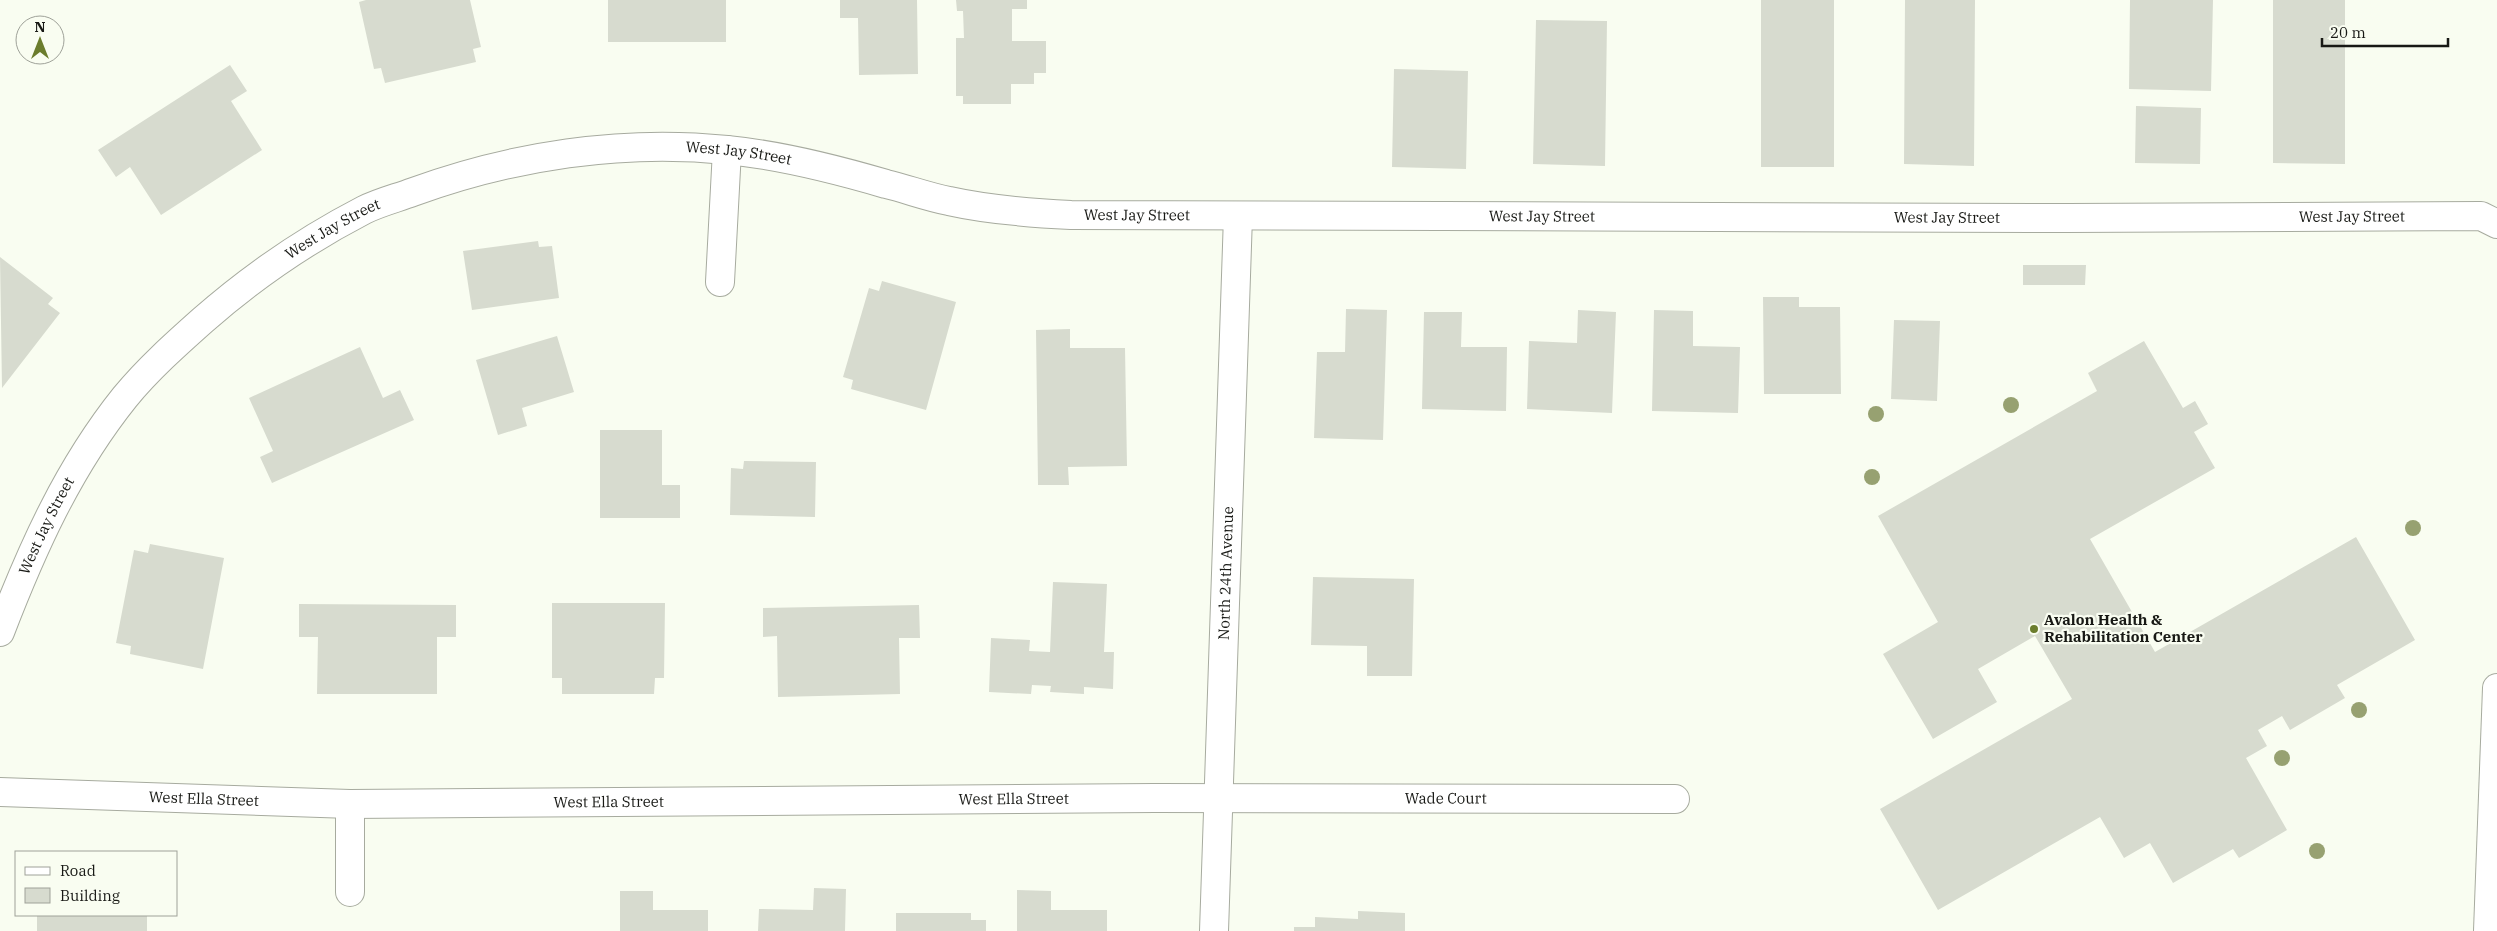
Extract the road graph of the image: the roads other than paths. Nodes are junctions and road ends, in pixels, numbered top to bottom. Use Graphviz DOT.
graph roads {
  1 [pos="727,150"];
  2 [pos="1238,216"];
  3 [pos="2497,224"];
  4 [pos="720,282"];
  5 [pos="0,632"];
  6 [pos="2497,688"];
  7 [pos="0,792"];
  8 [pos="1675,799"];
  9 [pos="1218,800"];
  10 [pos="350,804"];
  11 [pos="350,892"];
  12 [pos="1214,931"];
  13 [pos="2488,931"];
  1 -- 2 [label="street, West Jay Street"];
  1 -- 4 [label="street"];
  1 -- 5 [label="street, West Jay Street"];
  2 -- 3 [label="street, West Jay Street"];
  2 -- 9 [label="street, North 24th Avenue"];
  6 -- 13 [label="street"];
  7 -- 10 [label="street, West Ella Street"];
  8 -- 9 [label="street, Wade Court"];
  9 -- 10 [label="street, West Ella Street"];
  9 -- 12 [label="street, North 24th Avenue"];
  10 -- 11 [label="street"];
}
